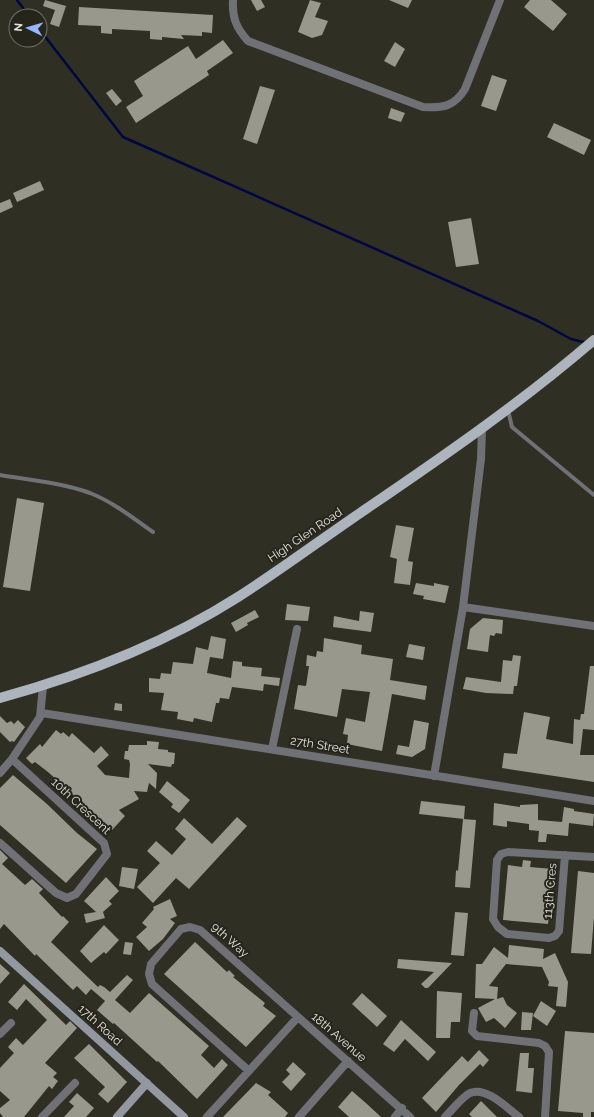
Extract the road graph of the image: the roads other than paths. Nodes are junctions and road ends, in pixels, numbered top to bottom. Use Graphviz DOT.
graph roads {
  1 [pos="233,0"];
  2 [pos="500,0"];
  3 [pos="594,340"];
  4 [pos="508,410"];
  5 [pos="482,429"];
  6 [pos="0,475"];
  7 [pos="594,495"];
  8 [pos="153,532"];
  9 [pos="463,607"];
  10 [pos="594,626"];
  11 [pos="297,629"];
  12 [pos="43,686"];
  13 [pos="0,698"];
  14 [pos="42,713"];
  15 [pos="272,749"];
  16 [pos="12,759"];
  17 [pos="0,773"];
  18 [pos="434,776"];
  19 [pos="594,801"];
  20 [pos="0,843"];
  21 [pos="565,855"];
  22 [pos="594,857"];
  23 [pos="0,951"];
  24 [pos="474,1013"];
  25 [pos="298,1018"];
  26 [pos="11,1023"];
  27 [pos="0,1034"];
  28 [pos="348,1061"];
  29 [pos="249,1071"];
  30 [pos="75,1083"];
  31 [pos="147,1084"];
  32 [pos="402,1108"];
  33 [pos="42,1117"];
  34 [pos="117,1117"];
  35 [pos="184,1117"];
  36 [pos="207,1117"];
  37 [pos="299,1117"];
  38 [pos="395,1117"];
  39 [pos="410,1117"];
  40 [pos="446,1117"];
  41 [pos="519,1117"];
  42 [pos="545,1117"];
  1 -- 2 [label="street"];
  3 -- 4 [label="main road, High Glen Road"];
  4 -- 5 [label="main road, High Glen Road"];
  4 -- 7 [label="lane"];
  5 -- 9 [label="street"];
  5 -- 12 [label="main road, High Glen Road"];
  6 -- 8 [label="lane"];
  9 -- 10 [label="street"];
  9 -- 18 [label="street"];
  11 -- 15 [label="street"];
  12 -- 13 [label="main road, High Glen Road"];
  12 -- 14 [label="street"];
  14 -- 15 [label="street, 27th Street"];
  14 -- 16 [label="street"];
  15 -- 18 [label="street, 27th Street"];
  16 -- 17 [label="street"];
  16 -- 20 [label="street, 10th Crescent"];
  18 -- 19 [label="street, 27th Street"];
  21 -- 21 [label="street, 113th Cres"];
  21 -- 22 [label="street"];
  23 -- 31 [label="street, 17th Road"];
  24 -- 42 [label="street"];
  25 -- 28 [label="street, 18th Avenue"];
  25 -- 29 [label="street, 18th Avenue"];
  25 -- 29 [label="street, 9th Way"];
  26 -- 27 [label="street"];
  28 -- 32 [label="street, 18th Avenue"];
  28 -- 37 [label="street"];
  29 -- 36 [label="street, 18th Avenue"];
  30 -- 33 [label="street"];
  31 -- 34 [label="street"];
  31 -- 35 [label="street, 17th Road"];
  32 -- 38 [label="street"];
  32 -- 39 [label="street, 18th Avenue"];
  40 -- 41 [label="street"];
}
